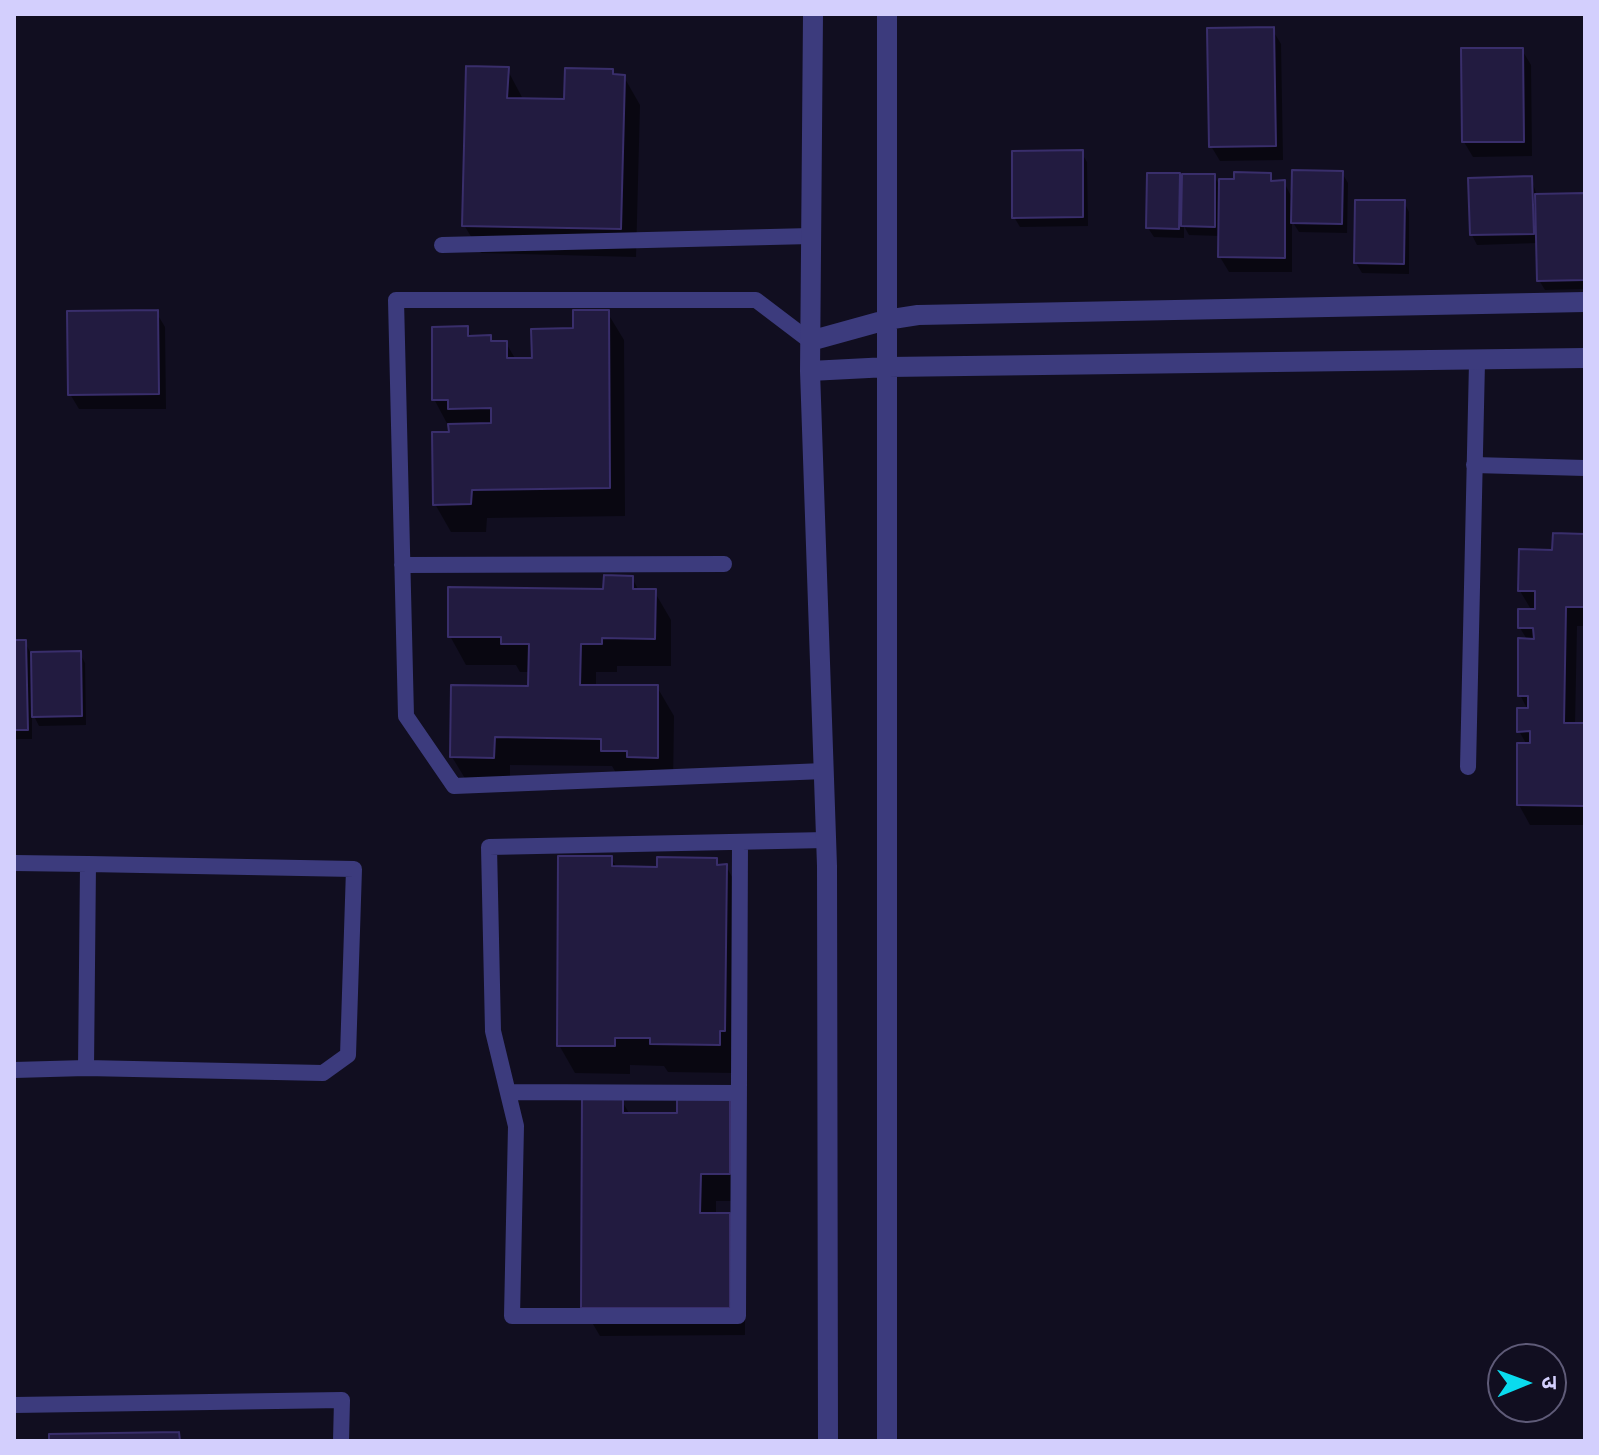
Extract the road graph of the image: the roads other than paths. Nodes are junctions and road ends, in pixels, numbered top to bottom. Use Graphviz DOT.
graph roads {
  1 [pos="813,14"];
  2 [pos="887,14"];
  3 [pos="811,236"];
  4 [pos="442,245"];
  5 [pos="1585,302"];
  6 [pos="886,320"];
  7 [pos="810,341"];
  8 [pos="1585,358"];
  9 [pos="1477,362"];
  10 [pos="888,367"];
  11 [pos="810,371"];
  12 [pos="1474,465"];
  13 [pos="1585,468"];
  14 [pos="724,564"];
  15 [pos="402,565"];
  16 [pos="1468,767"];
  17 [pos="824,771"];
  18 [pos="826,840"];
  19 [pos="740,842"];
  20 [pos="14,863"];
  21 [pos="88,864"];
  22 [pos="86,1068"];
  23 [pos="14,1070"];
  24 [pos="508,1092"];
  25 [pos="739,1093"];
  26 [pos="14,1405"];
  27 [pos="341,1441"];
  28 [pos="828,1441"];
  29 [pos="887,1441"];
  1 -- 3 [label="street"];
  2 -- 6 [label="street"];
  3 -- 4 [label="lane"];
  3 -- 7 [label="street"];
  5 -- 6 [label="street"];
  6 -- 7 [label="street"];
  6 -- 10 [label="street"];
  7 -- 11 [label="street"];
  7 -- 15 [label="lane"];
  8 -- 9 [label="street"];
  9 -- 10 [label="street"];
  9 -- 12 [label="lane"];
  10 -- 11 [label="street"];
  10 -- 29 [label="street"];
  11 -- 17 [label="street"];
  12 -- 13 [label="lane"];
  12 -- 16 [label="lane"];
  14 -- 15 [label="lane"];
  15 -- 17 [label="lane"];
  17 -- 18 [label="street"];
  18 -- 19 [label="lane"];
  18 -- 28 [label="street"];
  19 -- 24 [label="lane"];
  19 -- 25 [label="lane"];
  20 -- 21 [label="lane"];
  21 -- 22 [label="lane"];
  21 -- 22 [label="lane"];
  22 -- 23 [label="lane"];
  24 -- 25 [label="lane"];
  24 -- 25 [label="lane"];
  26 -- 27 [label="lane"];
}
